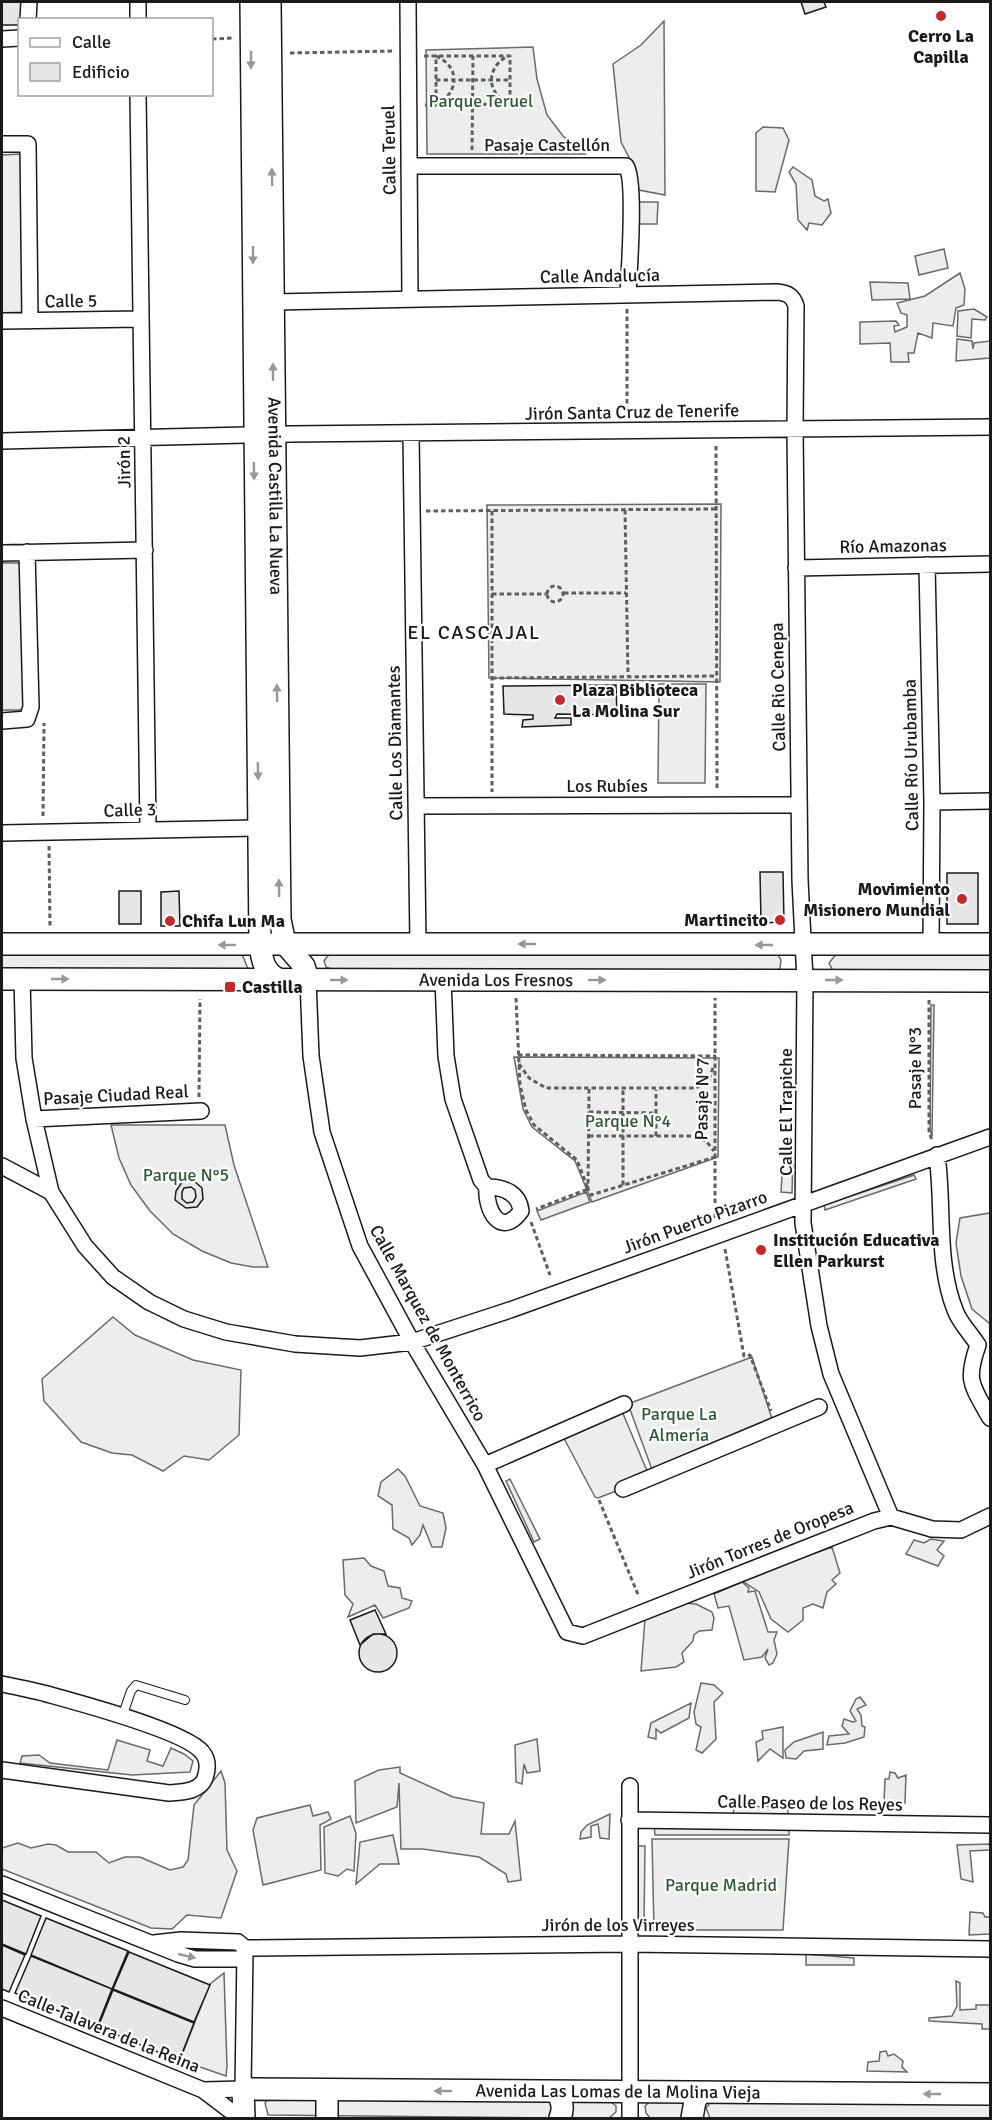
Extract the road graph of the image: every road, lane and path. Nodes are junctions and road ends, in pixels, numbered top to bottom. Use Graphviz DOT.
graph roads {
  1 [pos="29,2"];
  2 [pos="138,2"];
  3 [pos="251,2"];
  4 [pos="270,2"];
  5 [pos="408,2"];
  6 [pos="28,18"];
  7 [pos="138,18"];
  8 [pos="18,38"];
  9 [pos="2,39"];
  10 [pos="271,48"];
  11 [pos="408,54"];
  12 [pos="436,56"];
  13 [pos="473,56"];
  14 [pos="510,56"];
  15 [pos="436,80"];
  16 [pos="455,80"];
  17 [pos="473,80"];
  18 [pos="491,80"];
  19 [pos="510,80"];
  20 [pos="138,96"];
  21 [pos="473,104"];
  22 [pos="510,104"];
  23 [pos="408,105"];
  24 [pos="436,105"];
  25 [pos="2,144"];
  26 [pos="472,165"];
  27 [pos="409,166"];
  28 [pos="628,295"];
  29 [pos="410,299"];
  30 [pos="273,302"];
  31 [pos="140,319"];
  32 [pos="2,321"];
  33 [pos="30,321"];
  34 [pos="990,427"];
  35 [pos="795,430"];
  36 [pos="627,432"];
  37 [pos="411,434"];
  38 [pos="264,435"];
  39 [pos="143,437"];
  40 [pos="2,441"];
  41 [pos="716,446"];
  42 [pos="715,509"];
  43 [pos="625,510"];
  44 [pos="424,511"];
  45 [pos="492,511"];
  46 [pos="145,550"];
  47 [pos="27,552"];
  48 [pos="2,553"];
  49 [pos="990,564"];
  50 [pos="927,565"];
  51 [pos="796,568"];
  52 [pos="564,593"];
  53 [pos="626,593"];
  54 [pos="492,594"];
  55 [pos="546,594"];
  56 [pos="717,676"];
  57 [pos="628,677"];
  58 [pos="492,678"];
  59 [pos="2,721"];
  60 [pos="990,801"];
  61 [pos="932,802"];
  62 [pos="717,805"];
  63 [pos="799,805"];
  64 [pos="416,806"];
  65 [pos="493,806"];
  66 [pos="259,828"];
  67 [pos="148,829"];
  68 [pos="2,832"];
  69 [pos="49,833"];
  70 [pos="50,934"];
  71 [pos="2,944"];
  72 [pos="285,944"];
  73 [pos="418,944"];
  74 [pos="801,944"];
  75 [pos="931,944"];
  76 [pos="990,944"];
  77 [pos="260,945"];
  78 [pos="12,978"];
  79 [pos="278,979"];
  80 [pos="443,979"];
  81 [pos="308,980"];
  82 [pos="515,980"];
  83 [pos="715,980"];
  84 [pos="805,980"];
  85 [pos="929,980"];
  86 [pos="990,981"];
  87 [pos="200,997"];
  88 [pos="518,1055"];
  89 [pos="716,1058"];
  90 [pos="519,1063"];
  91 [pos="589,1089"];
  92 [pos="623,1089"];
  93 [pos="656,1089"];
  94 [pos="200,1109"];
  95 [pos="589,1112"];
  96 [pos="623,1113"];
  97 [pos="656,1113"];
  98 [pos="33,1119"];
  99 [pos="589,1136"];
  100 [pos="623,1136"];
  101 [pos="656,1136"];
  102 [pos="990,1137"];
  103 [pos="715,1155"];
  104 [pos="937,1155"];
  105 [pos="2,1166"];
  106 [pos="623,1185"];
  107 [pos="487,1187"];
  108 [pos="588,1189"];
  109 [pos="51,1192"];
  110 [pos="804,1203"];
  111 [pos="532,1210"];
  112 [pos="529,1217"];
  113 [pos="715,1218"];
  114 [pos="725,1248"];
  115 [pos="550,1275"];
  116 [pos="412,1341"];
  117 [pos="984,1347"];
  118 [pos="624,1404"];
  119 [pos="819,1407"];
  120 [pos="990,1418"];
  121 [pos="775,1421"];
  122 [pos="485,1465"];
  123 [pos="623,1489"];
  124 [pos="599,1500"];
  125 [pos="891,1516"];
  126 [pos="990,1516"];
  127 [pos="640,1601"];
  128 [pos="567,1632"];
  129 [pos="2,1684"];
  130 [pos="185,1700"];
  131 [pos="122,1717"];
  132 [pos="2,1770"];
  133 [pos="630,1786"];
  134 [pos="629,1820"];
  135 [pos="990,1825"];
  136 [pos="2,1884"];
  137 [pos="629,1944"];
  138 [pos="990,1949"];
  139 [pos="245,1953"];
  140 [pos="2,2008"];
  141 [pos="243,2089"];
  142 [pos="203,2090"];
  143 [pos="327,2090"];
  144 [pos="557,2091"];
  145 [pos="629,2092"];
  146 [pos="700,2092"];
  147 [pos="990,2094"];
  148 [pos="242,2118"];
  149 [pos="327,2118"];
  150 [pos="560,2118"];
  151 [pos="630,2118"];
  152 [pos="692,2118"];
  1 -- 6 [label="street"];
  2 -- 7 [label="street"];
  3 -- 38 [label="street, Avenida Castilla La Nueva, one-way"];
  4 -- 10 [label="street, Avenida Castilla La Nueva"];
  5 -- 11 [label="street, Calle Teruel"];
  8 -- 9 [label="street"];
  10 -- 11 [label="path"];
  30 -- 10 [label="street, Avenida Castilla La Nueva, one-way"];
  11 -- 12 [label="path"];
  11 -- 23 [label="street, Calle Teruel"];
  12 -- 13 [label="path"];
  12 -- 15 [label="path"];
  12 -- 16 [label="path"];
  13 -- 14 [label="path"];
  13 -- 17 [label="path"];
  14 -- 18 [label="path"];
  14 -- 19 [label="path"];
  15 -- 16 [label="path"];
  15 -- 24 [label="path"];
  16 -- 17 [label="path"];
  16 -- 24 [label="path"];
  17 -- 18 [label="path"];
  17 -- 21 [label="path"];
  18 -- 19 [label="path"];
  18 -- 22 [label="path"];
  19 -- 22 [label="path"];
  20 -- 31 [label="street, Jirón 2"];
  21 -- 22 [label="path"];
  21 -- 24 [label="path"];
  21 -- 26 [label="path"];
  23 -- 24 [label="path"];
  23 -- 27 [label="street, Calle Teruel"];
  25 -- 33 [label="street"];
  26 -- 27 [label="street, Pasaje Castellón"];
  26 -- 28 [label="street, Pasaje Castellón"];
  27 -- 29 [label="street, Calle Teruel"];
  28 -- 29 [label="street, Calle Andalucía"];
  28 -- 35 [label="street, Calle Andalucía"];
  28 -- 36 [label="path"];
  29 -- 30 [label="street, Calle Andalucía"];
  38 -- 30 [label="street, Avenida Castilla La Nueva, one-way"];
  31 -- 33 [label="street, Calle 5"];
  31 -- 39 [label="street, Jirón 2"];
  32 -- 33 [label="street, Calle 5"];
  34 -- 35 [label="street, Jirón Santa Cruz de Tenerife"];
  35 -- 36 [label="street, Jirón Santa Cruz de Tenerife"];
  35 -- 51 [label="street, Calle Rio Cenepa"];
  36 -- 37 [label="street, Jirón Santa Cruz de Tenerife"];
  37 -- 38 [label="street, Jirón Santa Cruz de Tenerife"];
  37 -- 64 [label="street, Calle Los Diamantes"];
  38 -- 39 [label="street, Jirón Santa Cruz de Tenerife"];
  38 -- 66 [label="street, Avenida Castilla La Nueva, one-way"];
  72 -- 38 [label="street, Avenida Castilla La Nueva, one-way"];
  39 -- 40 [label="street, Jirón Santa Cruz de Tenerife"];
  39 -- 46 [label="street, Jirón 2"];
  41 -- 42 [label="path"];
  42 -- 43 [label="path"];
  42 -- 56 [label="path"];
  43 -- 45 [label="path"];
  43 -- 53 [label="path"];
  44 -- 45 [label="path"];
  45 -- 54 [label="path"];
  46 -- 47 [label="street"];
  46 -- 67 [label="street, Jirón 2"];
  47 -- 48 [label="street"];
  47 -- 59 [label="street"];
  49 -- 50 [label="street, Río Amazonas"];
  50 -- 51 [label="street, Río Amazonas"];
  50 -- 61 [label="street, Calle Río Urubamba"];
  51 -- 63 [label="street, Calle Rio Cenepa"];
  52 -- 53 [label="path"];
  52 -- 55 [label="path"];
  52 -- 55 [label="path"];
  53 -- 57 [label="path"];
  54 -- 55 [label="path"];
  54 -- 58 [label="path"];
  56 -- 57 [label="path"];
  56 -- 62 [label="path"];
  57 -- 58 [label="path"];
  58 -- 65 [label="path"];
  60 -- 61 [label="street"];
  61 -- 75 [label="street, Calle Río Urubamba"];
  62 -- 63 [label="street, Los Rubíes"];
  62 -- 65 [label="street, Los Rubíes"];
  63 -- 74 [label="street, Calle Rio Cenepa"];
  64 -- 65 [label="street, Los Rubíes"];
  64 -- 73 [label="street, Calle Los Diamantes"];
  66 -- 67 [label="street, Calle 3"];
  66 -- 77 [label="street, Avenida Castilla La Nueva"];
  67 -- 69 [label="street, Calle 3"];
  68 -- 69 [label="street, Calle 3"];
  69 -- 70 [label="path"];
  77 -- 71 [label="street, Avenida Los Fresnos, one-way"];
  72 -- 73 [label="street, Avenida Los Fresnos"];
  72 -- 77 [label="street, Avenida Los Fresnos"];
  72 -- 81 [label="street"];
  74 -- 73 [label="street, Avenida Los Fresnos, one-way"];
  74 -- 75 [label="street, Avenida Los Fresnos"];
  74 -- 84 [label="street, Calle El Trapiche"];
  75 -- 76 [label="street, Avenida Los Fresnos"];
  77 -- 79 [label="street, Avenida Castilla La Nueva"];
  78 -- 79 [label="street, Avenida Los Fresnos, one-way"];
  78 -- 98 [label="street"];
  79 -- 81 [label="street, Avenida Los Fresnos"];
  81 -- 80 [label="street, Avenida Los Fresnos, one-way"];
  80 -- 82 [label="street, Avenida Los Fresnos"];
  80 -- 107 [label="street"];
  81 -- 116 [label="street, Calle Marquez de Monterrico"];
  82 -- 83 [label="street, Avenida Los Fresnos, one-way"];
  82 -- 88 [label="path"];
  83 -- 84 [label="street, Avenida Los Fresnos"];
  83 -- 89 [label="path, Pasaje N°7"];
  84 -- 85 [label="street, Avenida Los Fresnos, one-way"];
  84 -- 110 [label="street, Calle El Trapiche"];
  85 -- 86 [label="street, Avenida Los Fresnos"];
  85 -- 104 [label="path, Pasaje N°3"];
  87 -- 94 [label="path"];
  88 -- 89 [label="path"];
  88 -- 90 [label="path"];
  89 -- 93 [label="path"];
  89 -- 103 [label="path, Pasaje N°7"];
  90 -- 91 [label="path"];
  90 -- 108 [label="path"];
  91 -- 92 [label="path"];
  91 -- 95 [label="path"];
  92 -- 93 [label="path"];
  92 -- 96 [label="path"];
  93 -- 97 [label="path"];
  94 -- 98 [label="street, Pasaje Ciudad Real"];
  95 -- 96 [label="path"];
  95 -- 99 [label="path"];
  96 -- 97 [label="path"];
  96 -- 100 [label="path"];
  97 -- 101 [label="path"];
  98 -- 109 [label="street"];
  99 -- 100 [label="path"];
  99 -- 108 [label="path"];
  100 -- 101 [label="path"];
  100 -- 106 [label="path"];
  101 -- 103 [label="path"];
  102 -- 104 [label="street, Jirón Puerto Pizarro"];
  103 -- 106 [label="path"];
  103 -- 113 [label="path, Pasaje N°7"];
  104 -- 110 [label="street, Jirón Puerto Pizarro"];
  104 -- 117 [label="street"];
  105 -- 109 [label="street"];
  106 -- 108 [label="path"];
  108 -- 111 [label="path"];
  109 -- 116 [label="street, Jirón Puerto Pizarro"];
  110 -- 116 [label="street, Jirón Puerto Pizarro"];
  110 -- 125 [label="street, Calle El Trapiche"];
  112 -- 115 [label="path"];
  114 -- 121 [label="path"];
  116 -- 122 [label="street, Calle Marquez de Monterrico"];
  117 -- 120 [label="street"];
  118 -- 122 [label="street"];
  119 -- 123 [label="street"];
  122 -- 128 [label="street, Calle Marquez de Monterrico"];
  124 -- 127 [label="path"];
  125 -- 126 [label="street"];
  125 -- 128 [label="street, Jirón Torres de Oropesa"];
  129 -- 131 [label="street"];
  130 -- 131 [label="lane"];
  131 -- 132 [label="street"];
  133 -- 134 [label="street"];
  134 -- 135 [label="street, Calle Paseo de los Reyes"];
  134 -- 137 [label="street"];
  136 -- 139 [label="street, Jirón de los Virreyes"];
  137 -- 138 [label="street, Jirón de los Virreyes"];
  137 -- 139 [label="street, Jirón de los Virreyes"];
  137 -- 145 [label="street"];
  139 -- 141 [label="street"];
  140 -- 142 [label="street, Calle Talavera de la Reina"];
  141 -- 142 [label="street"];
  141 -- 143 [label="street, Avenida Las Lomas de la Molina Vieja"];
  141 -- 148 [label="street"];
  142 -- 148 [label="street"];
  144 -- 143 [label="street, Avenida Las Lomas de la Molina Vieja, one-way"];
  143 -- 149 [label="street"];
  144 -- 145 [label="street, Avenida Las Lomas de la Molina Vieja"];
  144 -- 150 [label="street"];
  145 -- 146 [label="street, Avenida Las Lomas de la Molina Vieja"];
  145 -- 151 [label="street"];
  147 -- 146 [label="street, Avenida Las Lomas de la Molina Vieja, one-way"];
  146 -- 152 [label="street"];
}
